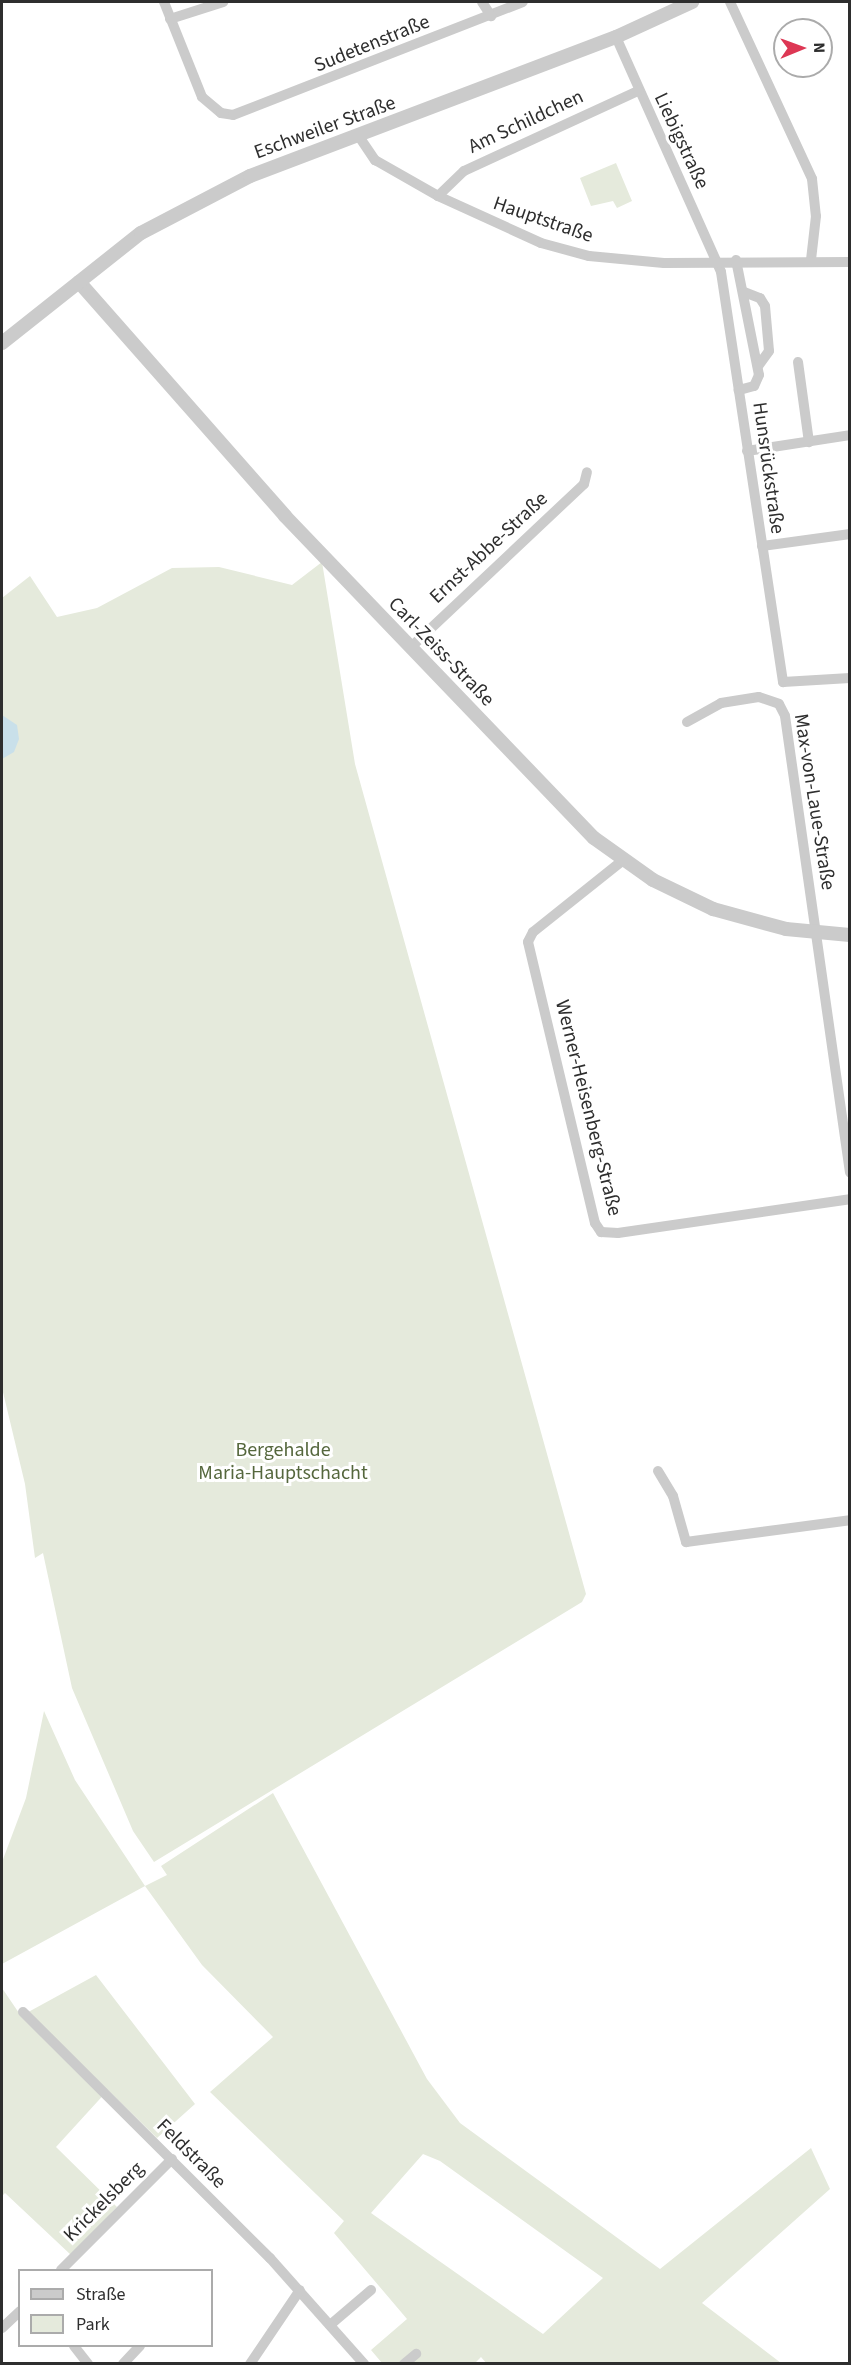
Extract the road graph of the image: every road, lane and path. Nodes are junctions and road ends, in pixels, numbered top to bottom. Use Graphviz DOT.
graph roads {
  1 [pos="164,2"];
  2 [pos="223,2"];
  3 [pos="482,2"];
  4 [pos="523,2"];
  5 [pos="692,2"];
  6 [pos="730,2"];
  7 [pos="491,16"];
  8 [pos="170,19"];
  9 [pos="616,37"];
  10 [pos="638,91"];
  11 [pos="360,138"];
  12 [pos="438,196"];
  13 [pos="717,260"];
  14 [pos="736,260"];
  15 [pos="811,260"];
  16 [pos="849,262"];
  17 [pos="79,282"];
  18 [pos="744,292"];
  19 [pos="2,343"];
  20 [pos="798,362"];
  21 [pos="758,366"];
  22 [pos="739,390"];
  23 [pos="849,435"];
  24 [pos="809,442"];
  25 [pos="747,451"];
  26 [pos="587,472"];
  27 [pos="849,534"];
  28 [pos="762,546"];
  29 [pos="410,648"];
  30 [pos="849,678"];
  31 [pos="687,722"];
  32 [pos="622,861"];
  33 [pos="815,933"];
  34 [pos="849,935"];
  35 [pos="849,1074"];
  36 [pos="837,1076"];
  37 [pos="849,1172"];
  38 [pos="849,1199"];
  39 [pos="658,1471"];
  40 [pos="849,1520"];
  41 [pos="22,2012"];
  42 [pos="172,2159"];
  43 [pos="63,2269"];
  44 [pos="300,2290"];
  45 [pos="371,2290"];
  46 [pos="18,2313"];
  47 [pos="330,2325"];
  48 [pos="2,2328"];
  49 [pos="75,2347"];
  50 [pos="139,2347"];
  51 [pos="416,2354"];
  52 [pos="88,2364"];
  53 [pos="123,2364"];
  54 [pos="250,2364"];
  55 [pos="364,2364"];
  56 [pos="404,2364"];
  1 -- 8 [label="street"];
  2 -- 8 [label="street"];
  3 -- 7 [label="street"];
  4 -- 7 [label="street, Sudetenstraße"];
  5 -- 9 [label="street, Eschweiler Straße"];
  6 -- 15 [label="street"];
  7 -- 8 [label="street, Sudetenstraße"];
  9 -- 10 [label="street, Liebigstraße"];
  9 -- 11 [label="street, Eschweiler Straße"];
  10 -- 12 [label="street, Am Schildchen"];
  10 -- 13 [label="street, Liebigstraße"];
  11 -- 12 [label="street, Hauptstraße"];
  11 -- 17 [label="street, Eschweiler Straße"];
  12 -- 13 [label="street, Hauptstraße"];
  13 -- 14 [label="street, Hauptstraße"];
  13 -- 22 [label="street, Hunsrückstraße"];
  14 -- 15 [label="street, Hauptstraße"];
  14 -- 18 [label="street"];
  15 -- 16 [label="street, Hauptstraße"];
  17 -- 19 [label="street, Eschweiler Straße"];
  17 -- 29 [label="street, Carl-Zeiss-Straße"];
  18 -- 21 [label="street"];
  18 -- 21 [label="street"];
  20 -- 24 [label="street"];
  21 -- 22 [label="street"];
  22 -- 25 [label="street, Hunsrückstraße"];
  23 -- 24 [label="street"];
  24 -- 25 [label="street"];
  25 -- 28 [label="street, Hunsrückstraße"];
  26 -- 29 [label="street, Ernst-Abbe-Straße"];
  27 -- 28 [label="street"];
  28 -- 30 [label="street, Hunsrückstraße"];
  29 -- 32 [label="street, Carl-Zeiss-Straße"];
  31 -- 33 [label="street, Max-von-Laue-Straße"];
  32 -- 33 [label="street, Carl-Zeiss-Straße"];
  32 -- 38 [label="street, Werner-Heisenberg-Straße"];
  33 -- 34 [label="street, Carl-Zeiss-Straße"];
  33 -- 36 [label="street"];
  35 -- 36 [label="street"];
  36 -- 37 [label="street"];
  39 -- 40 [label="street"];
  41 -- 42 [label="street, Feldstraße"];
  42 -- 43 [label="street, Krickelsberg"];
  42 -- 44 [label="street, Feldstraße"];
  44 -- 47 [label="street, Feldstraße"];
  44 -- 54 [label="street"];
  45 -- 47 [label="street"];
  46 -- 48 [label="street"];
  47 -- 55 [label="street, Feldstraße"];
  49 -- 52 [label="street"];
  50 -- 53 [label="street"];
  51 -- 56 [label="street"];
}
